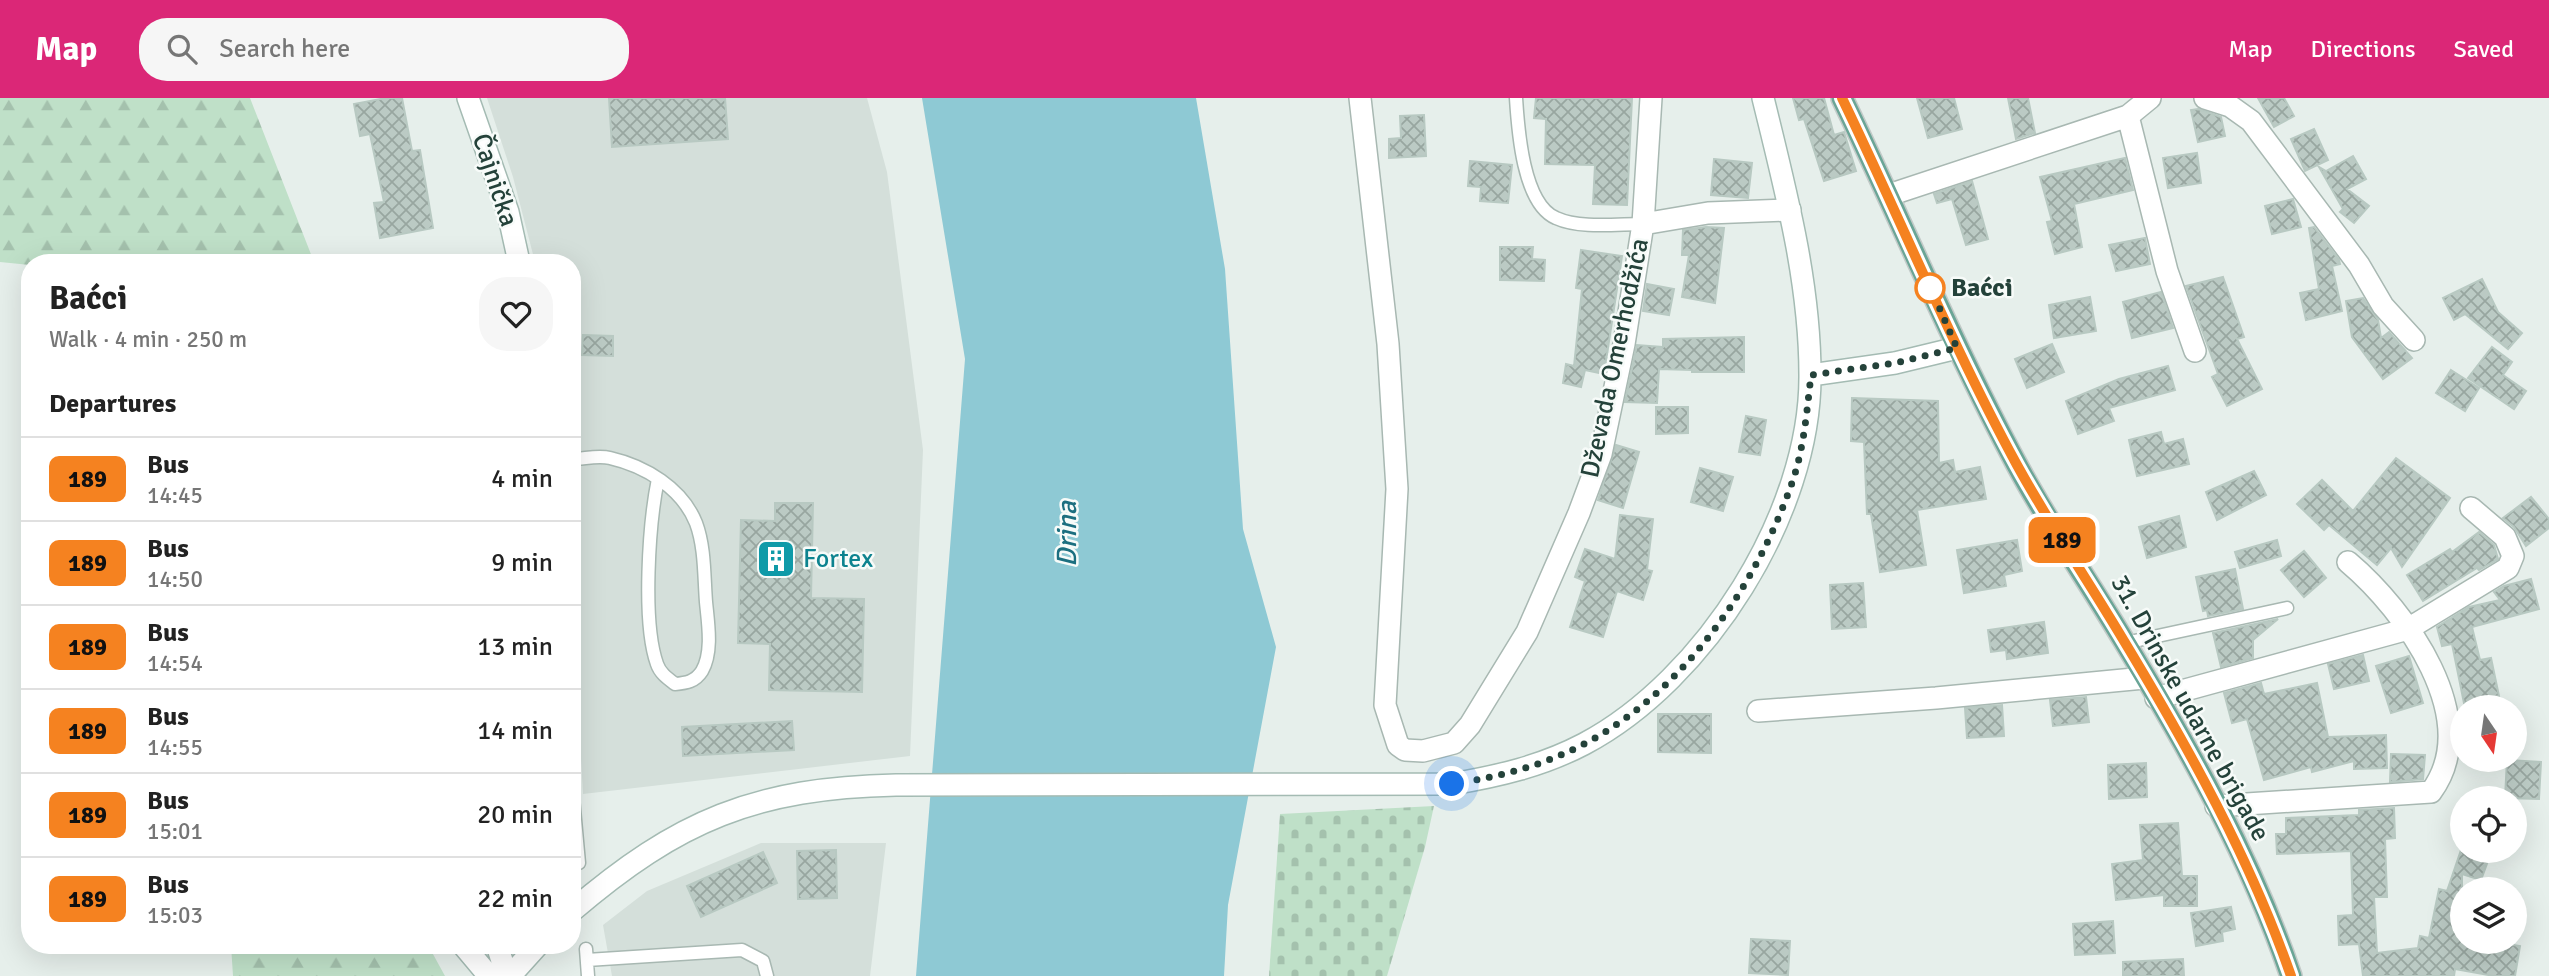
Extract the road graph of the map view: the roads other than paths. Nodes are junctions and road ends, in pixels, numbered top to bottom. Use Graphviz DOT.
graph roads {
  1 [pos="468,98"];
  2 [pos="1360,98"];
  3 [pos="1516,98"];
  4 [pos="1651,98"];
  5 [pos="1763,98"];
  6 [pos="1842,98"];
  7 [pos="2150,98"];
  8 [pos="2205,98"];
  9 [pos="2231,102"];
  10 [pos="2128,116"];
  11 [pos="1889,195"];
  12 [pos="1790,210"];
  13 [pos="1643,224"];
  14 [pos="517,254"];
  15 [pos="2414,340"];
  16 [pos="1957,348"];
  17 [pos="2195,351"];
  18 [pos="1811,375"];
  19 [pos="581,458"];
  20 [pos="658,479"];
  21 [pos="2471,508"];
  22 [pos="2348,562"];
  23 [pos="2287,608"];
  24 [pos="2408,629"];
  25 [pos="2125,643"];
  26 [pos="2144,678"];
  27 [pos="2157,698"];
  28 [pos="1758,711"];
  29 [pos="2216,806"];
  30 [pos="603,884"];
  31 [pos="581,890"];
  32 [pos="581,903"];
  33 [pos="471,954"];
  34 [pos="500,954"];
  35 [pos="530,954"];
  36 [pos="489,976"];
  37 [pos="503,976"];
  38 [pos="510,976"];
  39 [pos="588,976"];
  40 [pos="767,976"];
  41 [pos="2291,976"];
  1 -- 14 [label="street, Čajnička"];
  2 -- 13 [label="street, Dževada Omerhodžića"];
  3 -- 13 [label="lane"];
  4 -- 13 [label="street, Dževada Omerhodžića"];
  5 -- 12 [label="street"];
  6 -- 11 [label="main road, 31. Drinske udarne brigade"];
  7 -- 10 [label="street"];
  8 -- 9 [label="street"];
  9 -- 15 [label="street"];
  10 -- 11 [label="street"];
  10 -- 17 [label="street"];
  11 -- 16 [label="main road, 31. Drinske udarne brigade"];
  12 -- 13 [label="street, Dževada Omerhodžića"];
  12 -- 18 [label="street"];
  16 -- 18 [label="street"];
  16 -- 25 [label="main road, 31. Drinske udarne brigade"];
  18 -- 30 [label="street"];
  19 -- 20 [label="lane"];
  20 -- 20 [label="lane"];
  21 -- 24 [label="street"];
  22 -- 24 [label="street"];
  23 -- 25 [label="lane"];
  24 -- 27 [label="street"];
  24 -- 29 [label="street"];
  25 -- 26 [label="main road, 31. Drinske udarne brigade"];
  26 -- 27 [label="main road, 31. Drinske udarne brigade"];
  26 -- 28 [label="street"];
  27 -- 29 [label="main road, 31. Drinske udarne brigade"];
  29 -- 41 [label="main road, 31. Drinske udarne brigade"];
  30 -- 31 [label="street"];
  30 -- 32 [label="street"];
  33 -- 36 [label="street"];
  34 -- 37 [label="street"];
  35 -- 38 [label="street"];
  39 -- 40 [label="lane"];
}
